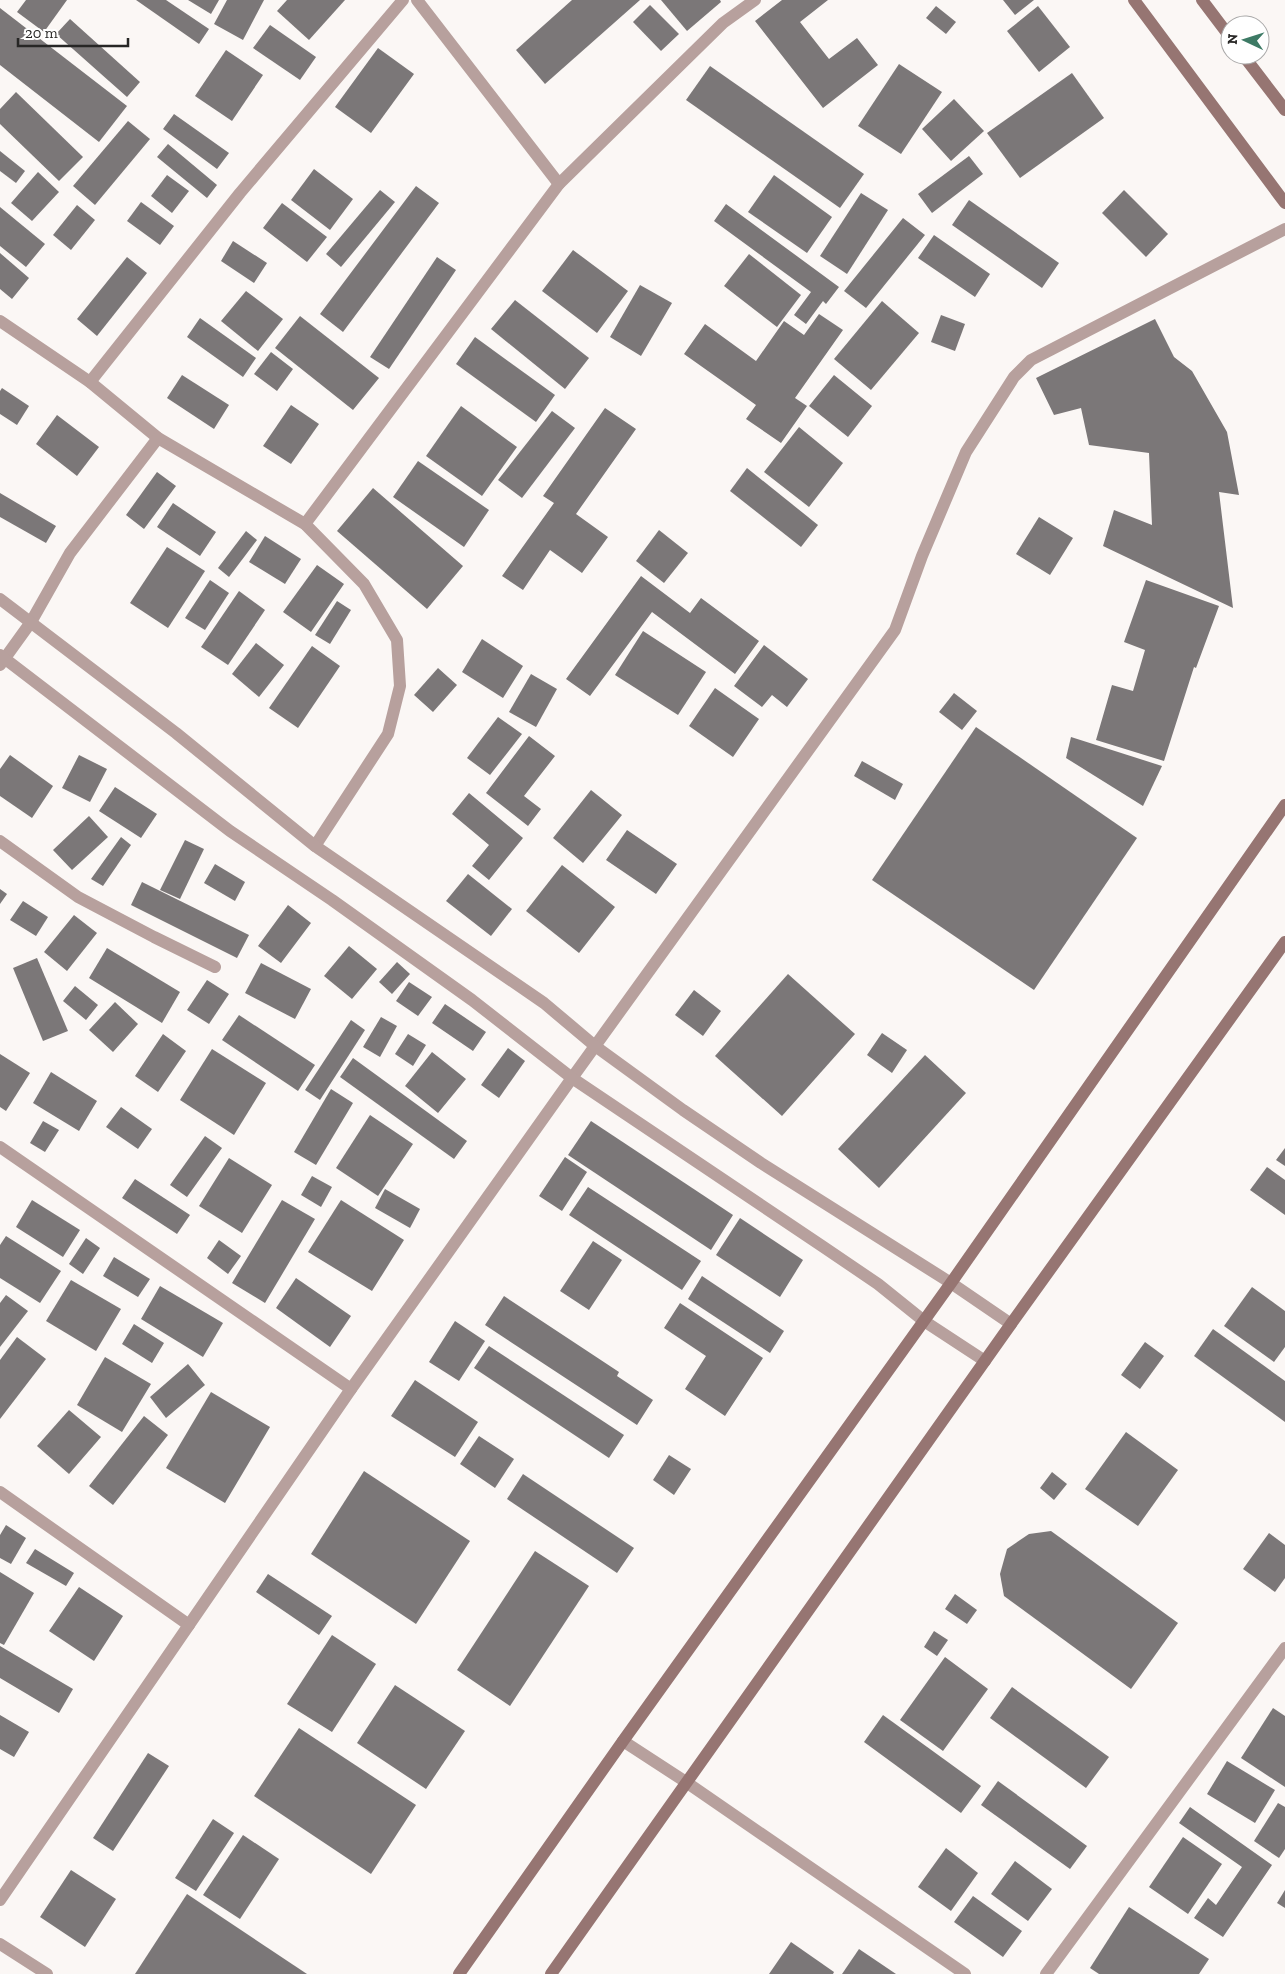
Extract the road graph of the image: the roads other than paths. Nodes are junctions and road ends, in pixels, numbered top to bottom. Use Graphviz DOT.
graph roads {
  1 [pos="403,0"];
  2 [pos="417,0"];
  3 [pos="755,0"];
  4 [pos="1134,0"];
  5 [pos="1202,0"];
  6 [pos="1220,24"];
  7 [pos="1251,65"];
  8 [pos="1285,110"];
  9 [pos="559,184"];
  10 [pos="1285,203"];
  11 [pos="1285,229"];
  12 [pos="0,321"];
  13 [pos="90,382"];
  14 [pos="158,438"];
  15 [pos="306,524"];
  16 [pos="0,599"];
  17 [pos="31,622"];
  18 [pos="2,660"];
  19 [pos="1285,805"];
  20 [pos="0,841"];
  21 [pos="315,846"];
  22 [pos="1285,942"];
  23 [pos="215,967"];
  24 [pos="595,1046"];
  25 [pos="572,1078"];
  26 [pos="0,1147"];
  27 [pos="952,1284"];
  28 [pos="924,1321"];
  29 [pos="1011,1324"];
  30 [pos="985,1362"];
  31 [pos="351,1389"];
  32 [pos="0,1492"];
  33 [pos="189,1625"];
  34 [pos="1283,1654"];
  35 [pos="623,1741"];
  36 [pos="686,1782"];
  37 [pos="0,1900"];
  38 [pos="0,1944"];
  39 [pos="47,1974"];
  40 [pos="459,1974"];
  41 [pos="551,1974"];
  42 [pos="965,1974"];
  43 [pos="1046,1974"];
  1 -- 13 [label="street"];
  2 -- 9 [label="street"];
  3 -- 9 [label="street"];
  4 -- 10 [label="main road"];
  5 -- 6 [label="main road"];
  7 -- 8 [label="main road"];
  9 -- 15 [label="street"];
  11 -- 24 [label="street"];
  12 -- 13 [label="street"];
  13 -- 14 [label="street"];
  14 -- 15 [label="street"];
  14 -- 17 [label="street"];
  15 -- 21 [label="street"];
  16 -- 17 [label="street"];
  17 -- 18 [label="street"];
  17 -- 21 [label="street"];
  18 -- 25 [label="street"];
  19 -- 27 [label="main road"];
  20 -- 23 [label="street"];
  21 -- 24 [label="street"];
  22 -- 29 [label="main road"];
  24 -- 25 [label="street"];
  24 -- 27 [label="street"];
  25 -- 28 [label="street"];
  25 -- 31 [label="street"];
  26 -- 31 [label="street"];
  27 -- 28 [label="main road"];
  27 -- 29 [label="street"];
  28 -- 30 [label="street"];
  28 -- 35 [label="main road"];
  29 -- 30 [label="main road"];
  30 -- 36 [label="main road"];
  31 -- 33 [label="street"];
  32 -- 33 [label="street"];
  33 -- 37 [label="street"];
  34 -- 43 [label="street"];
  35 -- 36 [label="street"];
  35 -- 40 [label="main road"];
  36 -- 41 [label="main road"];
  36 -- 42 [label="street"];
  38 -- 39 [label="street"];
}
